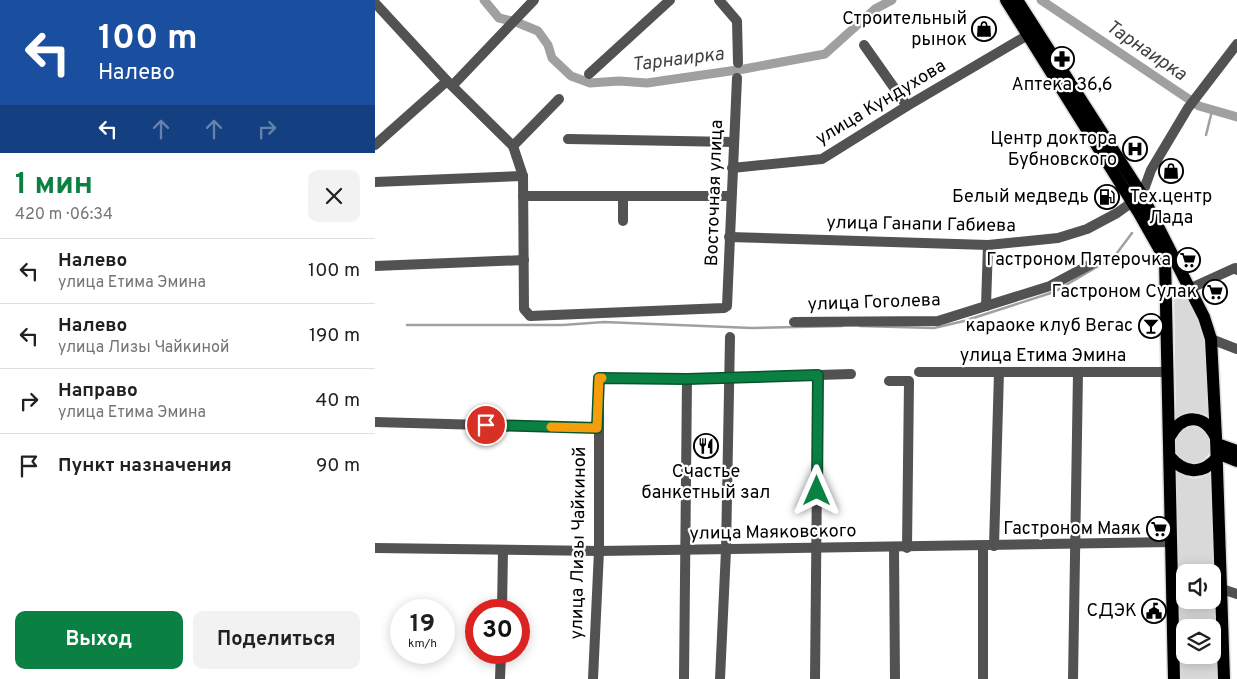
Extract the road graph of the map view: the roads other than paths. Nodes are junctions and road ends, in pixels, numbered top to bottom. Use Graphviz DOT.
graph roads {
  1 [pos="534,0"];
  2 [pos="670,0"];
  3 [pos="719,0"];
  4 [pos="1006,0"];
  5 [pos="1017,0"];
  6 [pos="375,3"];
  7 [pos="1031,34"];
  8 [pos="1237,44"];
  9 [pos="864,46"];
  10 [pos="738,63"];
  11 [pos="589,74"];
  12 [pos="737,78"];
  13 [pos="450,83"];
  14 [pos="559,98"];
  15 [pos="907,106"];
  16 [pos="568,140"];
  17 [pos="734,142"];
  18 [pos="375,146"];
  19 [pos="513,146"];
  20 [pos="733,168"];
  21 [pos="523,176"];
  22 [pos="375,182"];
  23 [pos="523,196"];
  24 [pos="623,196"];
  25 [pos="731,196"];
  26 [pos="1137,198"];
  27 [pos="623,221"];
  28 [pos="729,237"];
  29 [pos="988,246"];
  30 [pos="1169,258"];
  31 [pos="524,260"];
  32 [pos="1095,262"];
  33 [pos="375,266"];
  34 [pos="1237,270"];
  35 [pos="1191,288"];
  36 [pos="986,306"];
  37 [pos="794,322"];
  38 [pos="730,337"];
  39 [pos="1211,339"];
  40 [pos="1237,348"];
  41 [pos="919,372"];
  42 [pos="999,372"];
  43 [pos="1168,372"];
  44 [pos="1078,373"];
  45 [pos="851,374"];
  46 [pos="818,375"];
  47 [pos="729,378"];
  48 [pos="687,379"];
  49 [pos="889,381"];
  50 [pos="375,422"];
  51 [pos="597,428"];
  52 [pos="1170,436"];
  53 [pos="1217,448"];
  54 [pos="1237,451"];
  55 [pos="1171,457"];
  56 [pos="1237,461"];
  57 [pos="1172,542"];
  58 [pos="1076,545"];
  59 [pos="983,546"];
  60 [pos="994,546"];
  61 [pos="375,548"];
  62 [pos="894,548"];
  63 [pos="907,548"];
  64 [pos="817,549"];
  65 [pos="503,550"];
  66 [pos="687,550"];
  67 [pos="726,550"];
  68 [pos="599,551"];
  69 [pos="1222,589"];
  70 [pos="1237,594"];
  71 [pos="501,599"];
  72 [pos="501,664"];
  73 [pos="500,679"];
  74 [pos="593,679"];
  75 [pos="684,679"];
  76 [pos="721,679"];
  77 [pos="815,679"];
  78 [pos="895,679"];
  79 [pos="983,679"];
  80 [pos="1073,679"];
  81 [pos="1174,679"];
  82 [pos="1224,679"];
  1 -- 13 [label="street"];
  2 -- 11 [label="street"];
  3 -- 10 [label="street"];
  4 -- 7 [label="main road"];
  5 -- 7 [label="main road"];
  6 -- 13 [label="street"];
  7 -- 15 [label="street, улица Кундухова"];
  7 -- 26 [label="main road"];
  8 -- 26 [label="street"];
  9 -- 15 [label="street"];
  12 -- 17 [label="street, Восточная улица"];
  13 -- 18 [label="street"];
  13 -- 19 [label="street"];
  14 -- 19 [label="street"];
  15 -- 20 [label="street, улица Кундухова"];
  16 -- 17 [label="street"];
  17 -- 20 [label="street, Восточная улица"];
  19 -- 21 [label="street"];
  20 -- 25 [label="street, Восточная улица"];
  21 -- 22 [label="street"];
  21 -- 23 [label="street"];
  23 -- 24 [label="street"];
  23 -- 31 [label="street"];
  24 -- 25 [label="street"];
  24 -- 27 [label="street"];
  25 -- 28 [label="street, Восточная улица"];
  26 -- 29 [label="street, улица Ганапи Габиева"];
  26 -- 30 [label="main road"];
  28 -- 29 [label="street, улица Ганапи Габиева"];
  28 -- 31 [label="street, Восточная улица"];
  29 -- 36 [label="street"];
  30 -- 35 [label="main road"];
  30 -- 43 [label="main road"];
  31 -- 33 [label="street"];
  32 -- 36 [label="street, улица Гоголева"];
  34 -- 35 [label="street"];
  35 -- 39 [label="main road"];
  36 -- 37 [label="street, улица Гоголева"];
  38 -- 47 [label="street"];
  39 -- 40 [label="street"];
  39 -- 53 [label="main road"];
  41 -- 42 [label="street, улица Етима Эмина"];
  42 -- 44 [label="street, улица Етима Эмина"];
  42 -- 60 [label="street"];
  43 -- 44 [label="street, улица Етима Эмина"];
  43 -- 52 [label="main road"];
  44 -- 58 [label="street"];
  45 -- 46 [label="street"];
  46 -- 47 [label="street"];
  46 -- 64 [label="street"];
  47 -- 48 [label="street"];
  47 -- 67 [label="street"];
  48 -- 51 [label="street, улица Лизы Чайкиной"];
  48 -- 66 [label="street"];
  49 -- 63 [label="street"];
  50 -- 51 [label="street"];
  51 -- 68 [label="street, улица Лизы Чайкиной"];
  52 -- 53 [label="main road"];
  52 -- 55 [label="main road"];
  53 -- 54 [label="main road"];
  53 -- 55 [label="main road"];
  53 -- 56 [label="main road"];
  53 -- 69 [label="main road"];
  55 -- 57 [label="main road"];
  57 -- 58 [label="street, улица Маяковского"];
  57 -- 81 [label="main road"];
  58 -- 60 [label="street, улица Маяковского"];
  58 -- 80 [label="street"];
  59 -- 60 [label="street, улица Маяковского"];
  59 -- 63 [label="street, улица Маяковского"];
  59 -- 79 [label="street"];
  61 -- 65 [label="street, улица Маяковского"];
  62 -- 63 [label="street, улица Маяковского"];
  62 -- 64 [label="street, улица Маяковского"];
  62 -- 78 [label="street"];
  64 -- 67 [label="street, улица Маяковского"];
  64 -- 77 [label="street"];
  65 -- 68 [label="street, улица Маяковского"];
  65 -- 71 [label="street"];
  66 -- 67 [label="street, улица Маяковского"];
  66 -- 68 [label="street, улица Маяковского"];
  66 -- 75 [label="street"];
  67 -- 76 [label="street"];
  68 -- 74 [label="street, улица Лизы Чайкиной"];
  69 -- 70 [label="street"];
  69 -- 82 [label="main road"];
  72 -- 73 [label="street"];
}
